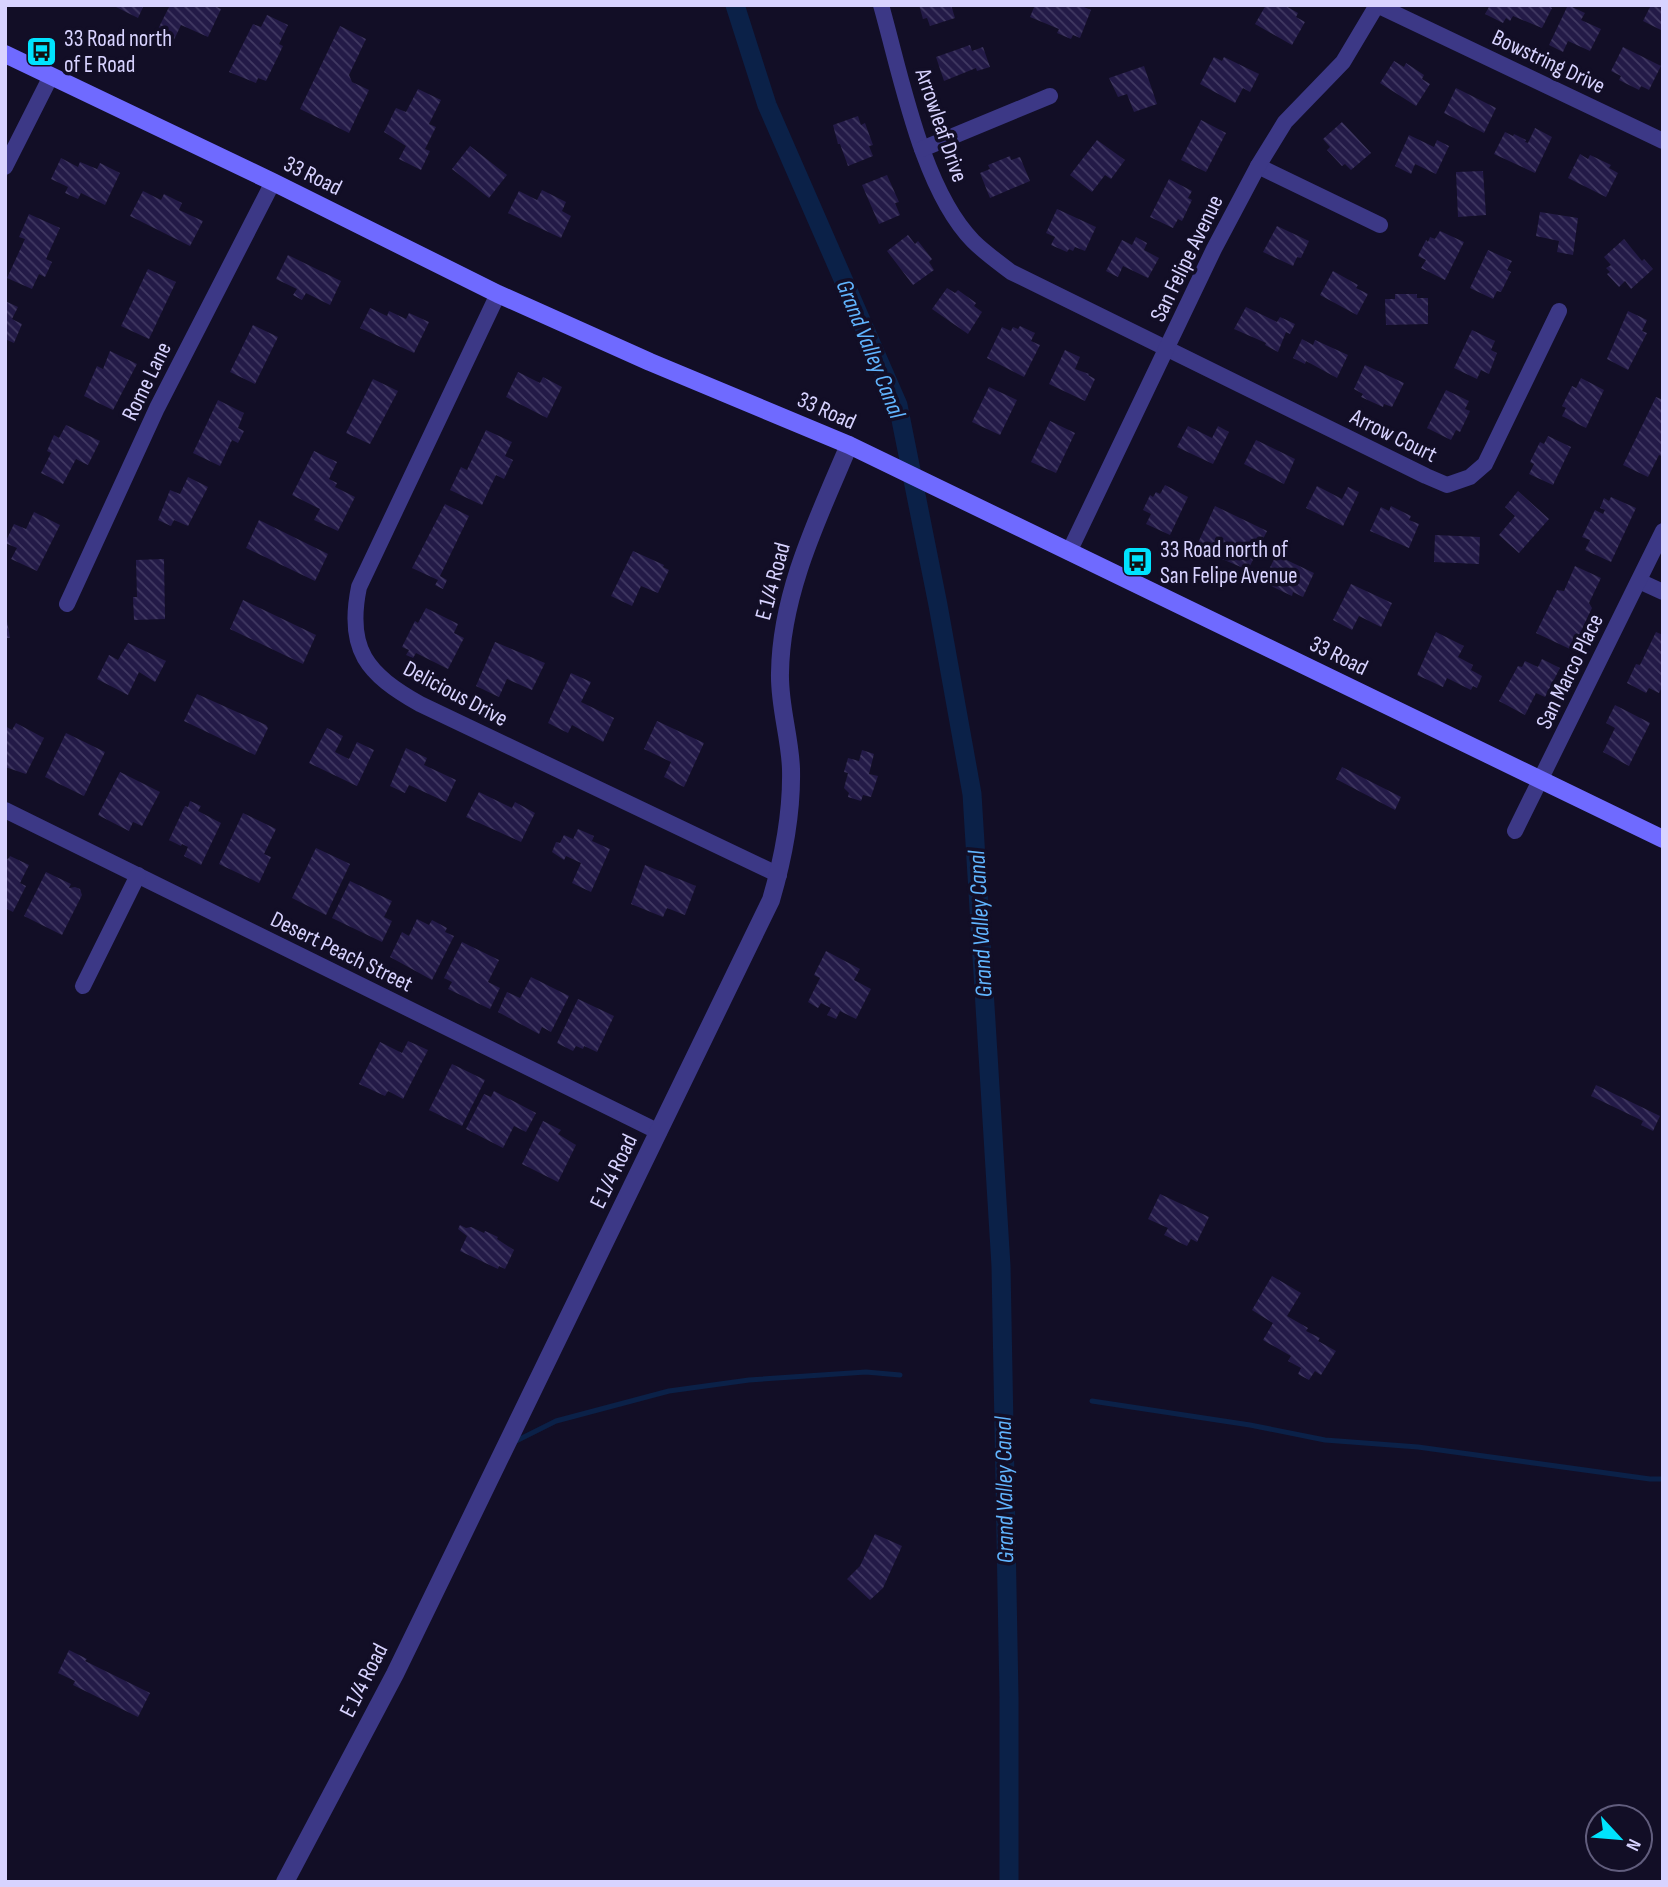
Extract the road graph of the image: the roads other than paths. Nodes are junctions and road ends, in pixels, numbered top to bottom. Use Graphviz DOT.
graph roads {
  1 [pos="881,5"];
  2 [pos="1377,5"];
  3 [pos="5,54"];
  4 [pos="51,76"];
  5 [pos="1050,96"];
  6 [pos="1663,141"];
  7 [pos="922,149"];
  8 [pos="1258,166"];
  9 [pos="5,167"];
  10 [pos="273,182"];
  11 [pos="1380,225"];
  12 [pos="498,294"];
  13 [pos="1559,311"];
  14 [pos="1166,348"];
  15 [pos="849,445"];
  16 [pos="1663,531"];
  17 [pos="1069,552"];
  18 [pos="1639,581"];
  19 [pos="1663,592"];
  20 [pos="67,604"];
  21 [pos="1541,781"];
  22 [pos="5,810"];
  23 [pos="1515,831"];
  24 [pos="1663,839"];
  25 [pos="138,875"];
  26 [pos="779,875"];
  27 [pos="83,986"];
  28 [pos="659,1132"];
  29 [pos="285,1882"];
  1 -- 7 [label="street, Arrowleaf Drive"];
  2 -- 6 [label="street, Bowstring Drive"];
  2 -- 8 [label="street, San Felipe Avenue"];
  3 -- 4 [label="main road, 33 Road"];
  4 -- 9 [label="street"];
  4 -- 10 [label="main road, 33 Road"];
  5 -- 7 [label="street"];
  7 -- 14 [label="street, Arrowleaf Drive"];
  8 -- 11 [label="street"];
  8 -- 14 [label="street, San Felipe Avenue"];
  10 -- 12 [label="main road, 33 Road"];
  10 -- 20 [label="street, Rome Lane"];
  12 -- 15 [label="main road, 33 Road"];
  12 -- 26 [label="street, Delicious Drive"];
  13 -- 14 [label="street, Arrow Court"];
  14 -- 17 [label="street, San Felipe Avenue"];
  15 -- 17 [label="main road, 33 Road"];
  15 -- 26 [label="street, E 1/4 Road"];
  16 -- 18 [label="street, San Marco Place"];
  17 -- 21 [label="main road, 33 Road"];
  18 -- 19 [label="street"];
  18 -- 21 [label="street, San Marco Place"];
  21 -- 23 [label="street, San Marco Place"];
  21 -- 24 [label="main road, 33 Road"];
  22 -- 25 [label="street, Desert Peach Street"];
  25 -- 27 [label="street"];
  25 -- 28 [label="street, Desert Peach Street"];
  26 -- 28 [label="street, E 1/4 Road"];
  28 -- 29 [label="street, E 1/4 Road"];
}
